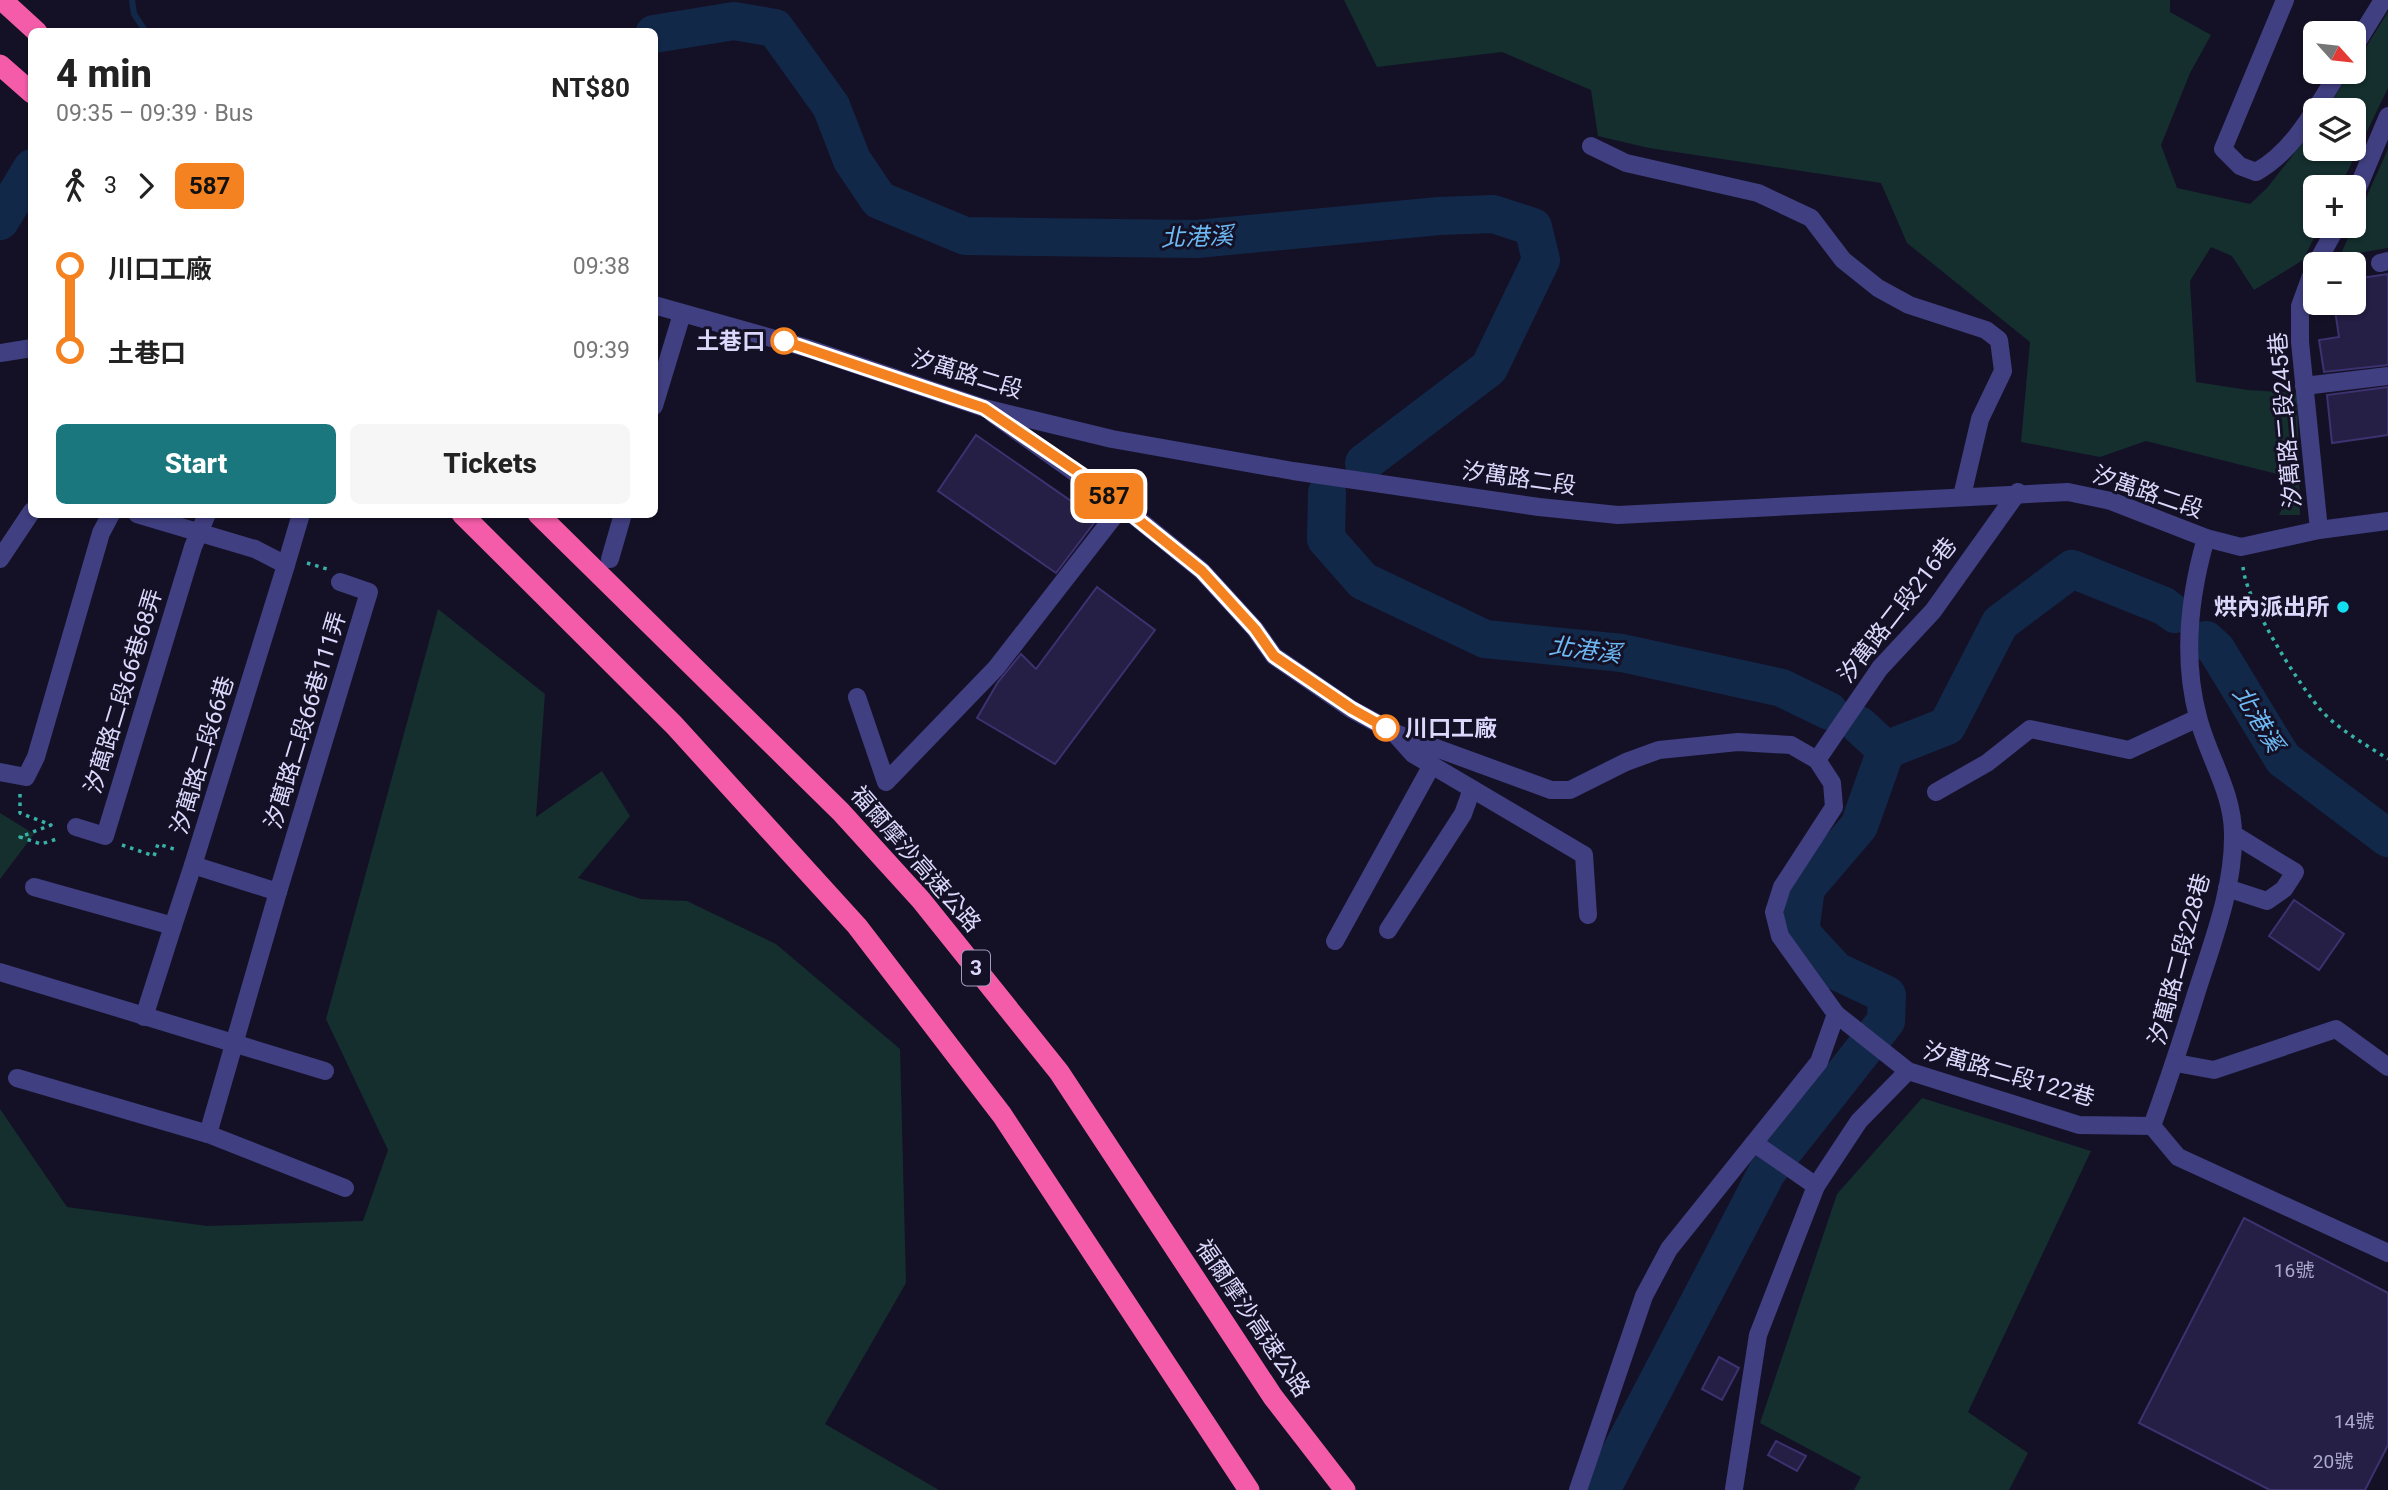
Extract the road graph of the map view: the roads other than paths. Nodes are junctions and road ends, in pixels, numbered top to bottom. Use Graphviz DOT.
graph roads {
  1 [pos="2,0"];
  2 [pos="2285,0"];
  3 [pos="2383,0"];
  4 [pos="33,28"];
  5 [pos="2366,28"];
  6 [pos="0,65"];
  7 [pos="2331,84"];
  8 [pos="28,90"];
  9 [pos="2388,116"];
  10 [pos="1591,145"];
  11 [pos="2363,175"];
  12 [pos="2303,298"];
  13 [pos="658,306"];
  14 [pos="682,314"];
  15 [pos="28,348"];
  16 [pos="0,352"];
  17 [pos="2388,376"];
  18 [pos="2304,386"];
  19 [pos="658,393"];
  20 [pos="984,408"];
  21 [pos="2018,492"];
  22 [pos="1962,496"];
  23 [pos="1122,506"];
  24 [pos="28,517"];
  25 [pos="109,518"];
  26 [pos="150,518"];
  27 [pos="206,518"];
  28 [pos="300,518"];
  29 [pos="466,518"];
  30 [pos="542,518"];
  31 [pos="622,518"];
  32 [pos="2388,521"];
  33 [pos="2319,530"];
  34 [pos="201,533"];
  35 [pos="2206,538"];
  36 [pos="0,559"];
  37 [pos="610,559"];
  38 [pos="287,561"];
  39 [pos="340,582"];
  40 [pos="857,697"];
  41 [pos="2198,718"];
  42 [pos="1395,733"];
  43 [pos="1817,760"];
  44 [pos="1432,765"];
  45 [pos="4,774"];
  46 [pos="1472,789"];
  47 [pos="1936,792"];
  48 [pos="76,827"];
  49 [pos="2234,834"];
  50 [pos="195,860"];
  51 [pos="34,887"];
  52 [pos="2227,888"];
  53 [pos="278,892"];
  54 [pos="1588,915"];
  55 [pos="173,926"];
  56 [pos="1388,930"];
  57 [pos="1335,941"];
  58 [pos="0,972"];
  59 [pos="1836,1014"];
  60 [pos="144,1017"];
  61 [pos="234,1044"];
  62 [pos="2176,1063"];
  63 [pos="2388,1067"];
  64 [pos="325,1071"];
  65 [pos="1908,1071"];
  66 [pos="17,1078"];
  67 [pos="2152,1126"];
  68 [pos="208,1134"];
  69 [pos="1754,1143"];
  70 [pos="1816,1186"];
  71 [pos="345,1188"];
  72 [pos="2388,1253"];
  73 [pos="1342,1487"];
  74 [pos="1734,1489"];
  75 [pos="1249,1490"];
  76 [pos="1578,1490"];
  1 -- 4 [label="highway"];
  2 -- 7 [label="street"];
  3 -- 5 [label="street"];
  6 -- 8 [label="highway"];
  9 -- 11 [label="street"];
  10 -- 22 [label="street"];
  12 -- 18 [label="street, 汐萬路二段245巷"];
  13 -- 14 [label="street, 汐萬路二段"];
  14 -- 19 [label="street"];
  14 -- 20 [label="street, 汐萬路二段"];
  15 -- 16 [label="street"];
  17 -- 18 [label="street"];
  18 -- 33 [label="street, 汐萬路二段245巷"];
  20 -- 22 [label="street, 汐萬路二段"];
  20 -- 23 [label="street"];
  21 -- 22 [label="street, 汐萬路二段"];
  21 -- 35 [label="street, 汐萬路二段"];
  21 -- 43 [label="street, 汐萬路二段216巷"];
  23 -- 40 [label="street"];
  23 -- 42 [label="street"];
  24 -- 36 [label="street"];
  25 -- 45 [label="street"];
  26 -- 34 [label="street"];
  27 -- 34 [label="street, 汐萬路二段66巷68弄"];
  28 -- 38 [label="street, 汐萬路二段66巷"];
  29 -- 75 [label="highway"];
  30 -- 73 [label="highway, 福爾摩沙高速公路 / 3"];
  31 -- 37 [label="street"];
  32 -- 33 [label="street, 汐萬路二段"];
  33 -- 35 [label="street, 汐萬路二段"];
  34 -- 38 [label="street"];
  34 -- 48 [label="street, 汐萬路二段66巷68弄"];
  35 -- 41 [label="street, 汐萬路二段228巷"];
  38 -- 50 [label="street, 汐萬路二段66巷"];
  39 -- 53 [label="street, 汐萬路二段66巷111弄"];
  41 -- 47 [label="street"];
  41 -- 49 [label="street, 汐萬路二段228巷"];
  42 -- 43 [label="street"];
  42 -- 44 [label="street"];
  43 -- 59 [label="street, 汐萬路二段122巷"];
  44 -- 46 [label="street"];
  44 -- 57 [label="street"];
  46 -- 54 [label="street"];
  46 -- 56 [label="street"];
  49 -- 52 [label="street, 汐萬路二段228巷"];
  49 -- 52 [label="street"];
  50 -- 53 [label="street, 汐萬路二段66巷"];
  50 -- 55 [label="street"];
  51 -- 55 [label="street"];
  52 -- 62 [label="street, 汐萬路二段228巷"];
  53 -- 61 [label="street"];
  55 -- 60 [label="street"];
  58 -- 60 [label="street"];
  59 -- 65 [label="street, 汐萬路二段122巷"];
  59 -- 69 [label="street"];
  60 -- 61 [label="street"];
  61 -- 64 [label="street"];
  61 -- 68 [label="street"];
  62 -- 63 [label="street"];
  62 -- 67 [label="street, 汐萬路二段228巷"];
  65 -- 67 [label="street, 汐萬路二段122巷"];
  65 -- 70 [label="street"];
  66 -- 68 [label="street"];
  67 -- 72 [label="street"];
  68 -- 71 [label="street"];
  69 -- 70 [label="street"];
  69 -- 76 [label="street"];
  70 -- 74 [label="street"];
}
